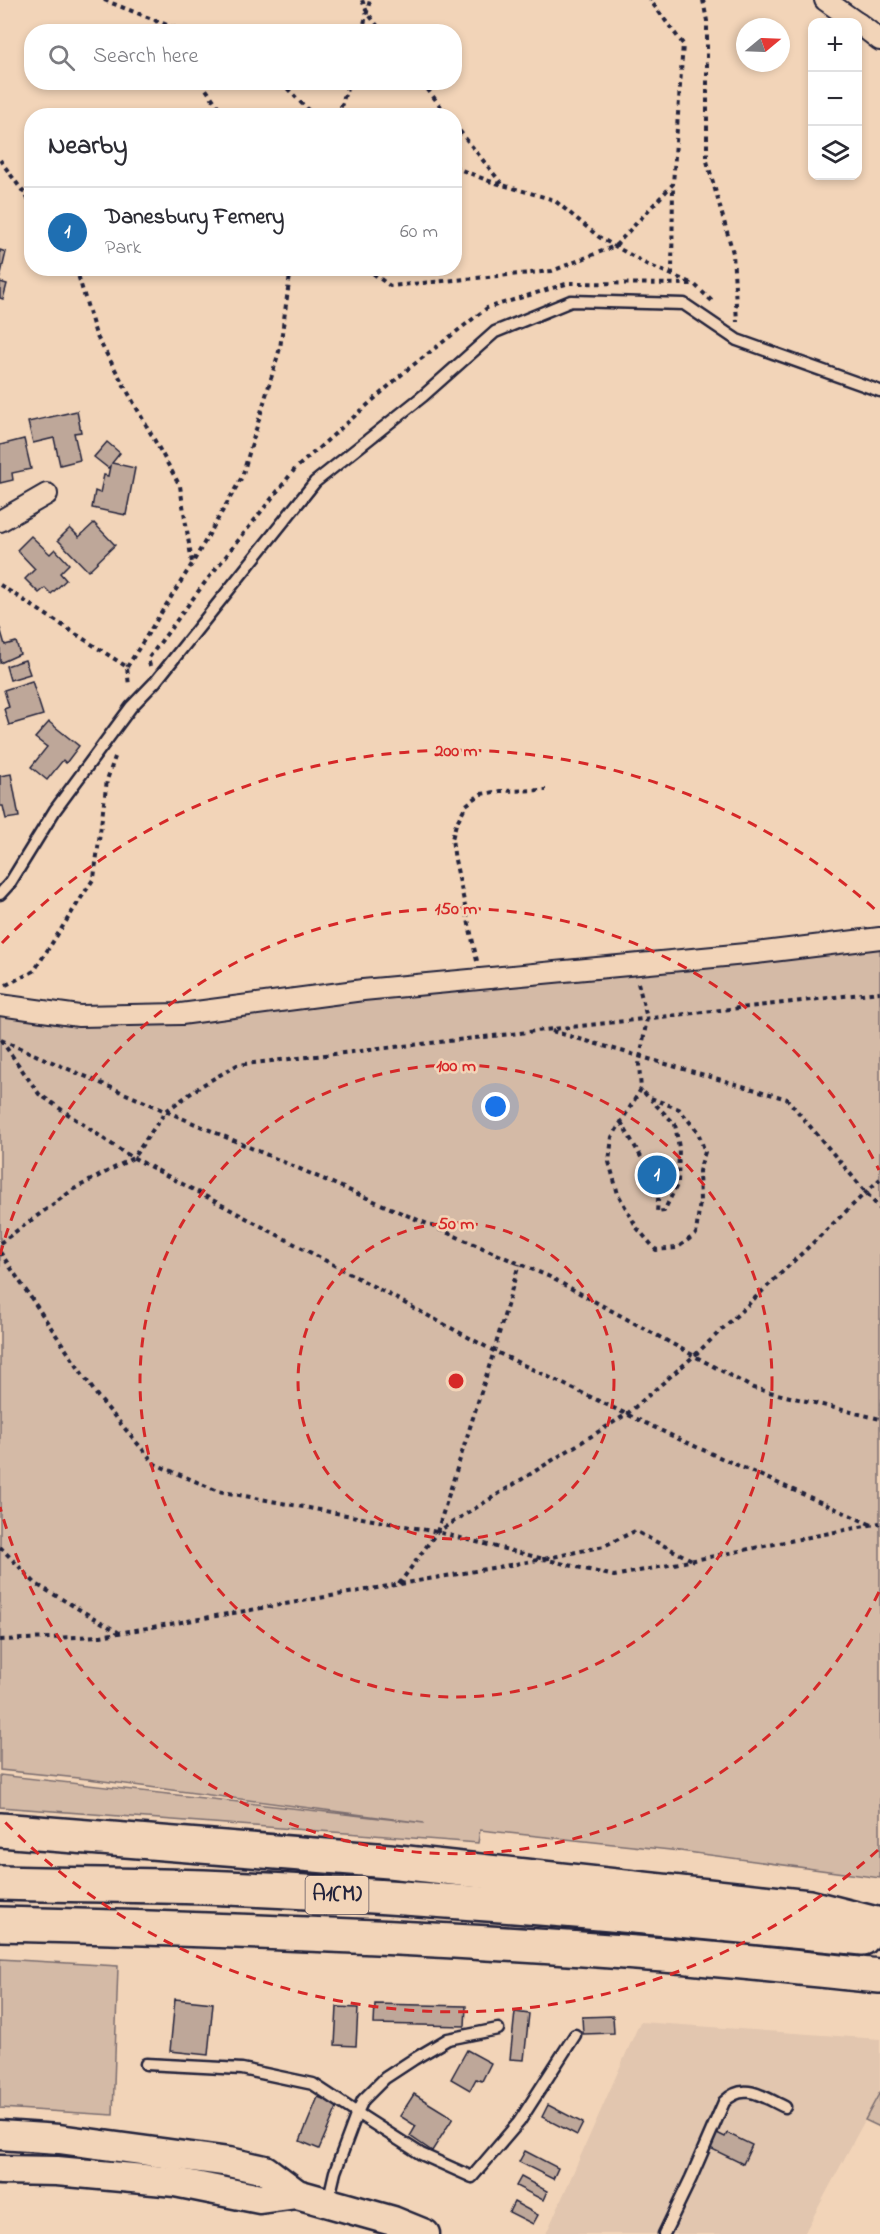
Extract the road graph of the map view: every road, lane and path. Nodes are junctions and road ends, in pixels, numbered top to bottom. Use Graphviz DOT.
graph roads {
  1 [pos="104,0"];
  2 [pos="362,0"];
  3 [pos="370,0"];
  4 [pos="650,0"];
  5 [pos="825,0"];
  6 [pos="367,12"];
  7 [pos="850,18"];
  8 [pos="154,19"];
  9 [pos="158,24"];
  10 [pos="166,24"];
  11 [pos="364,24"];
  12 [pos="376,24"];
  13 [pos="862,26"];
  14 [pos="880,39"];
  15 [pos="207,90"];
  16 [pos="289,90"];
  17 [pos="346,90"];
  18 [pos="428,90"];
  19 [pos="219,108"];
  20 [pos="306,108"];
  21 [pos="341,108"];
  22 [pos="442,108"];
  23 [pos="462,134"];
  24 [pos="0,160"];
  25 [pos="462,170"];
  26 [pos="502,184"];
  27 [pos="673,184"];
  28 [pos="24,193"];
  29 [pos="615,246"];
  30 [pos="672,275"];
  31 [pos="78,276"];
  32 [pos="290,276"];
  33 [pos="377,276"];
  34 [pos="694,284"];
  35 [pos="880,392"];
  36 [pos="47,494"];
  37 [pos="0,521"];
  38 [pos="192,564"];
  39 [pos="0,585"];
  40 [pos="127,667"];
  41 [pos="131,707"];
  42 [pos="117,749"];
  43 [pos="546,790"];
  44 [pos="0,894"];
  45 [pos="880,938"];
  46 [pos="636,964"];
  47 [pos="480,979"];
  48 [pos="0,988"];
  49 [pos="880,992"];
  50 [pos="0,1005"];
  51 [pos="647,1018"];
  52 [pos="549,1030"];
  53 [pos="0,1040"];
  54 [pos="640,1056"];
  55 [pos="641,1089"];
  56 [pos="648,1097"];
  57 [pos="166,1112"];
  58 [pos="621,1122"];
  59 [pos="133,1158"];
  60 [pos="880,1179"];
  61 [pos="866,1192"];
  62 [pos="880,1209"];
  63 [pos="0,1243"];
  64 [pos="0,1252"];
  65 [pos="519,1264"];
  66 [pos="494,1351"];
  67 [pos="694,1356"];
  68 [pos="627,1414"];
  69 [pos="880,1419"];
  70 [pos="880,1523"];
  71 [pos="872,1525"];
  72 [pos="437,1532"];
  73 [pos="0,1547"];
  74 [pos="544,1559"];
  75 [pos="694,1560"];
  76 [pos="399,1584"];
  77 [pos="119,1633"];
  78 [pos="0,1640"];
  79 [pos="0,1830"];
  80 [pos="0,1883"];
  81 [pos="0,1924"];
  82 [pos="880,1925"];
  83 [pos="880,1939"];
  84 [pos="880,1976"];
  85 [pos="498,2029"];
  86 [pos="575,2035"];
  87 [pos="146,2064"];
  88 [pos="785,2107"];
  89 [pos="357,2113"];
  90 [pos="0,2135"];
  91 [pos="0,2170"];
  92 [pos="297,2194"];
  93 [pos="328,2203"];
  94 [pos="425,2234"];
  95 [pos="664,2234"];
  1 -- 8 [label="path"];
  2 -- 6 [label="path"];
  3 -- 6 [label="path"];
  4 -- 27 [label="path"];
  5 -- 7 [label="street"];
  6 -- 11 [label="path"];
  6 -- 12 [label="path"];
  8 -- 9 [label="path"];
  8 -- 10 [label="path"];
  13 -- 14 [label="street"];
  15 -- 19 [label="path"];
  16 -- 20 [label="path"];
  17 -- 21 [label="path"];
  18 -- 22 [label="path"];
  23 -- 26 [label="path"];
  24 -- 28 [label="path"];
  25 -- 26 [label="path"];
  26 -- 29 [label="path"];
  27 -- 29 [label="path"];
  27 -- 30 [label="path"];
  29 -- 30 [label="path"];
  29 -- 33 [label="path"];
  30 -- 34 [label="path"];
  31 -- 38 [label="path"];
  32 -- 38 [label="path"];
  35 -- 41 [label="lane"];
  36 -- 37 [label="street"];
  38 -- 40 [label="path"];
  39 -- 40 [label="path"];
  40 -- 41 [label="path"];
  41 -- 44 [label="lane"];
  42 -- 48 [label="path"];
  43 -- 47 [label="path"];
  45 -- 46 [label="street"];
  46 -- 47 [label="street"];
  46 -- 51 [label="path"];
  47 -- 50 [label="street"];
  49 -- 51 [label="path"];
  51 -- 52 [label="path"];
  51 -- 54 [label="path"];
  52 -- 54 [label="path"];
  52 -- 57 [label="path"];
  53 -- 57 [label="path"];
  53 -- 59 [label="path"];
  54 -- 55 [label="path"];
  54 -- 61 [label="path"];
  55 -- 56 [label="path"];
  55 -- 58 [label="path"];
  56 -- 58 [label="path"];
  56 -- 58 [label="path"];
  57 -- 59 [label="path"];
  57 -- 65 [label="path"];
  59 -- 63 [label="path"];
  59 -- 66 [label="path"];
  60 -- 61 [label="path"];
  61 -- 62 [label="path"];
  61 -- 67 [label="path"];
  64 -- 72 [label="path"];
  65 -- 66 [label="path"];
  65 -- 67 [label="path"];
  66 -- 68 [label="path"];
  66 -- 72 [label="path"];
  67 -- 68 [label="path"];
  67 -- 69 [label="path"];
  68 -- 71 [label="path"];
  68 -- 72 [label="path"];
  70 -- 71 [label="path"];
  71 -- 75 [label="path"];
  72 -- 74 [label="path"];
  72 -- 76 [label="path"];
  73 -- 77 [label="path"];
  74 -- 75 [label="path"];
  74 -- 75 [label="path"];
  74 -- 76 [label="path"];
  76 -- 77 [label="path"];
  77 -- 78 [label="path"];
  79 -- 82 [label="highway"];
  80 -- 83 [label="highway, A1(M)"];
  81 -- 84 [label="highway, A1(M)"];
  85 -- 89 [label="lane"];
  86 -- 89 [label="lane"];
  87 -- 89 [label="lane"];
  88 -- 95 [label="lane"];
  89 -- 93 [label="lane"];
  90 -- 92 [label="main road"];
  91 -- 92 [label="main road"];
  92 -- 93 [label="main road"];
  93 -- 94 [label="main road"];
}
